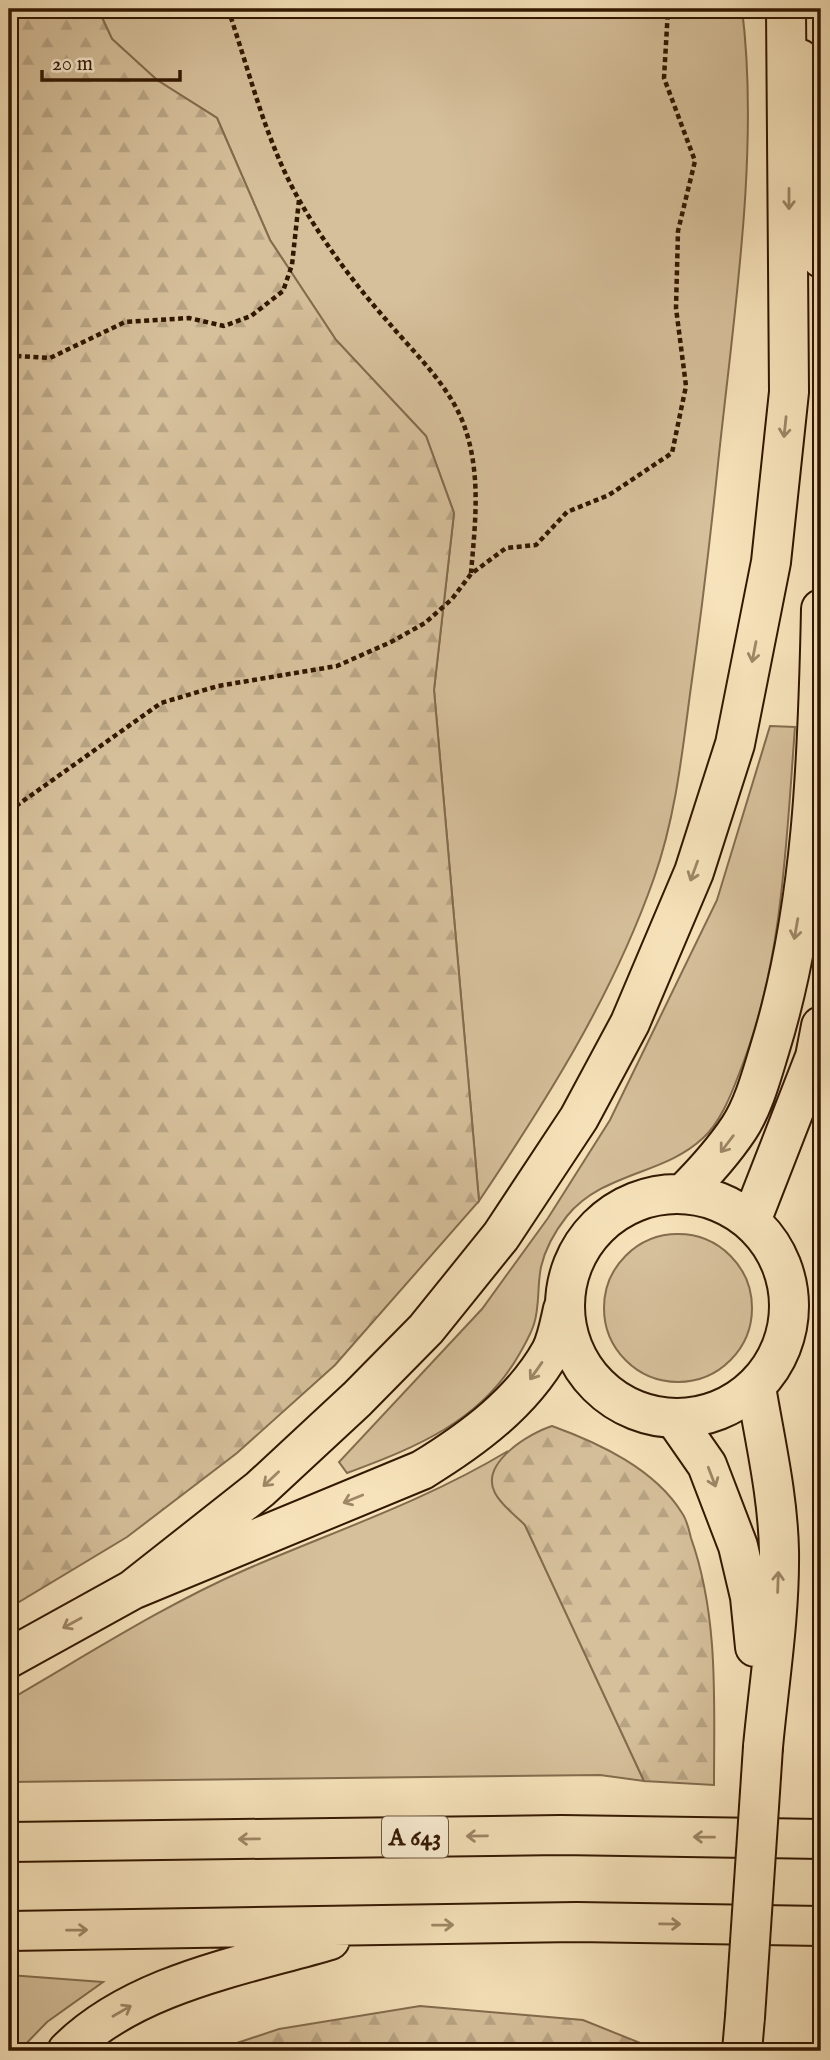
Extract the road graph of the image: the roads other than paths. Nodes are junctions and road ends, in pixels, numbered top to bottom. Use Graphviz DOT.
graph roads {
  1 [pos="786,9"];
  2 [pos="791,9"];
  3 [pos="821,258"];
  4 [pos="821,609"];
  5 [pos="821,1026"];
  6 [pos="684,1193"];
  7 [pos="751,1221"];
  8 [pos="563,1309"];
  9 [pos="757,1387"];
  10 [pos="675,1419"];
  11 [pos="132,1590"];
  12 [pos="9,1658"];
  13 [pos="763,1747"];
  14 [pos="821,1839"];
  15 [pos="9,1842"];
  16 [pos="374,1926"];
  17 [pos="821,1926"];
  18 [pos="9,1931"];
  19 [pos="744,2034"];
  20 [pos="67,2051"];
  1 -- 11 [label="main road, one-way"];
  2 -- 3 [label="main road"];
  4 -- 6 [label="main road, one-way"];
  5 -- 7 [label="main road"];
  6 -- 7 [label="main road"];
  6 -- 8 [label="main road"];
  7 -- 9 [label="main road"];
  8 -- 10 [label="main road"];
  8 -- 11 [label="main road, one-way"];
  9 -- 10 [label="main road"];
  13 -- 9 [label="main road, one-way"];
  10 -- 13 [label="main road, one-way"];
  11 -- 12 [label="main road, one-way"];
  13 -- 19 [label="main road, bridge"];
  14 -- 15 [label="main road, A 643, one-way"];
  16 -- 17 [label="main road, one-way"];
  18 -- 16 [label="main road, one-way"];
  20 -- 16 [label="main road, one-way"];
}
